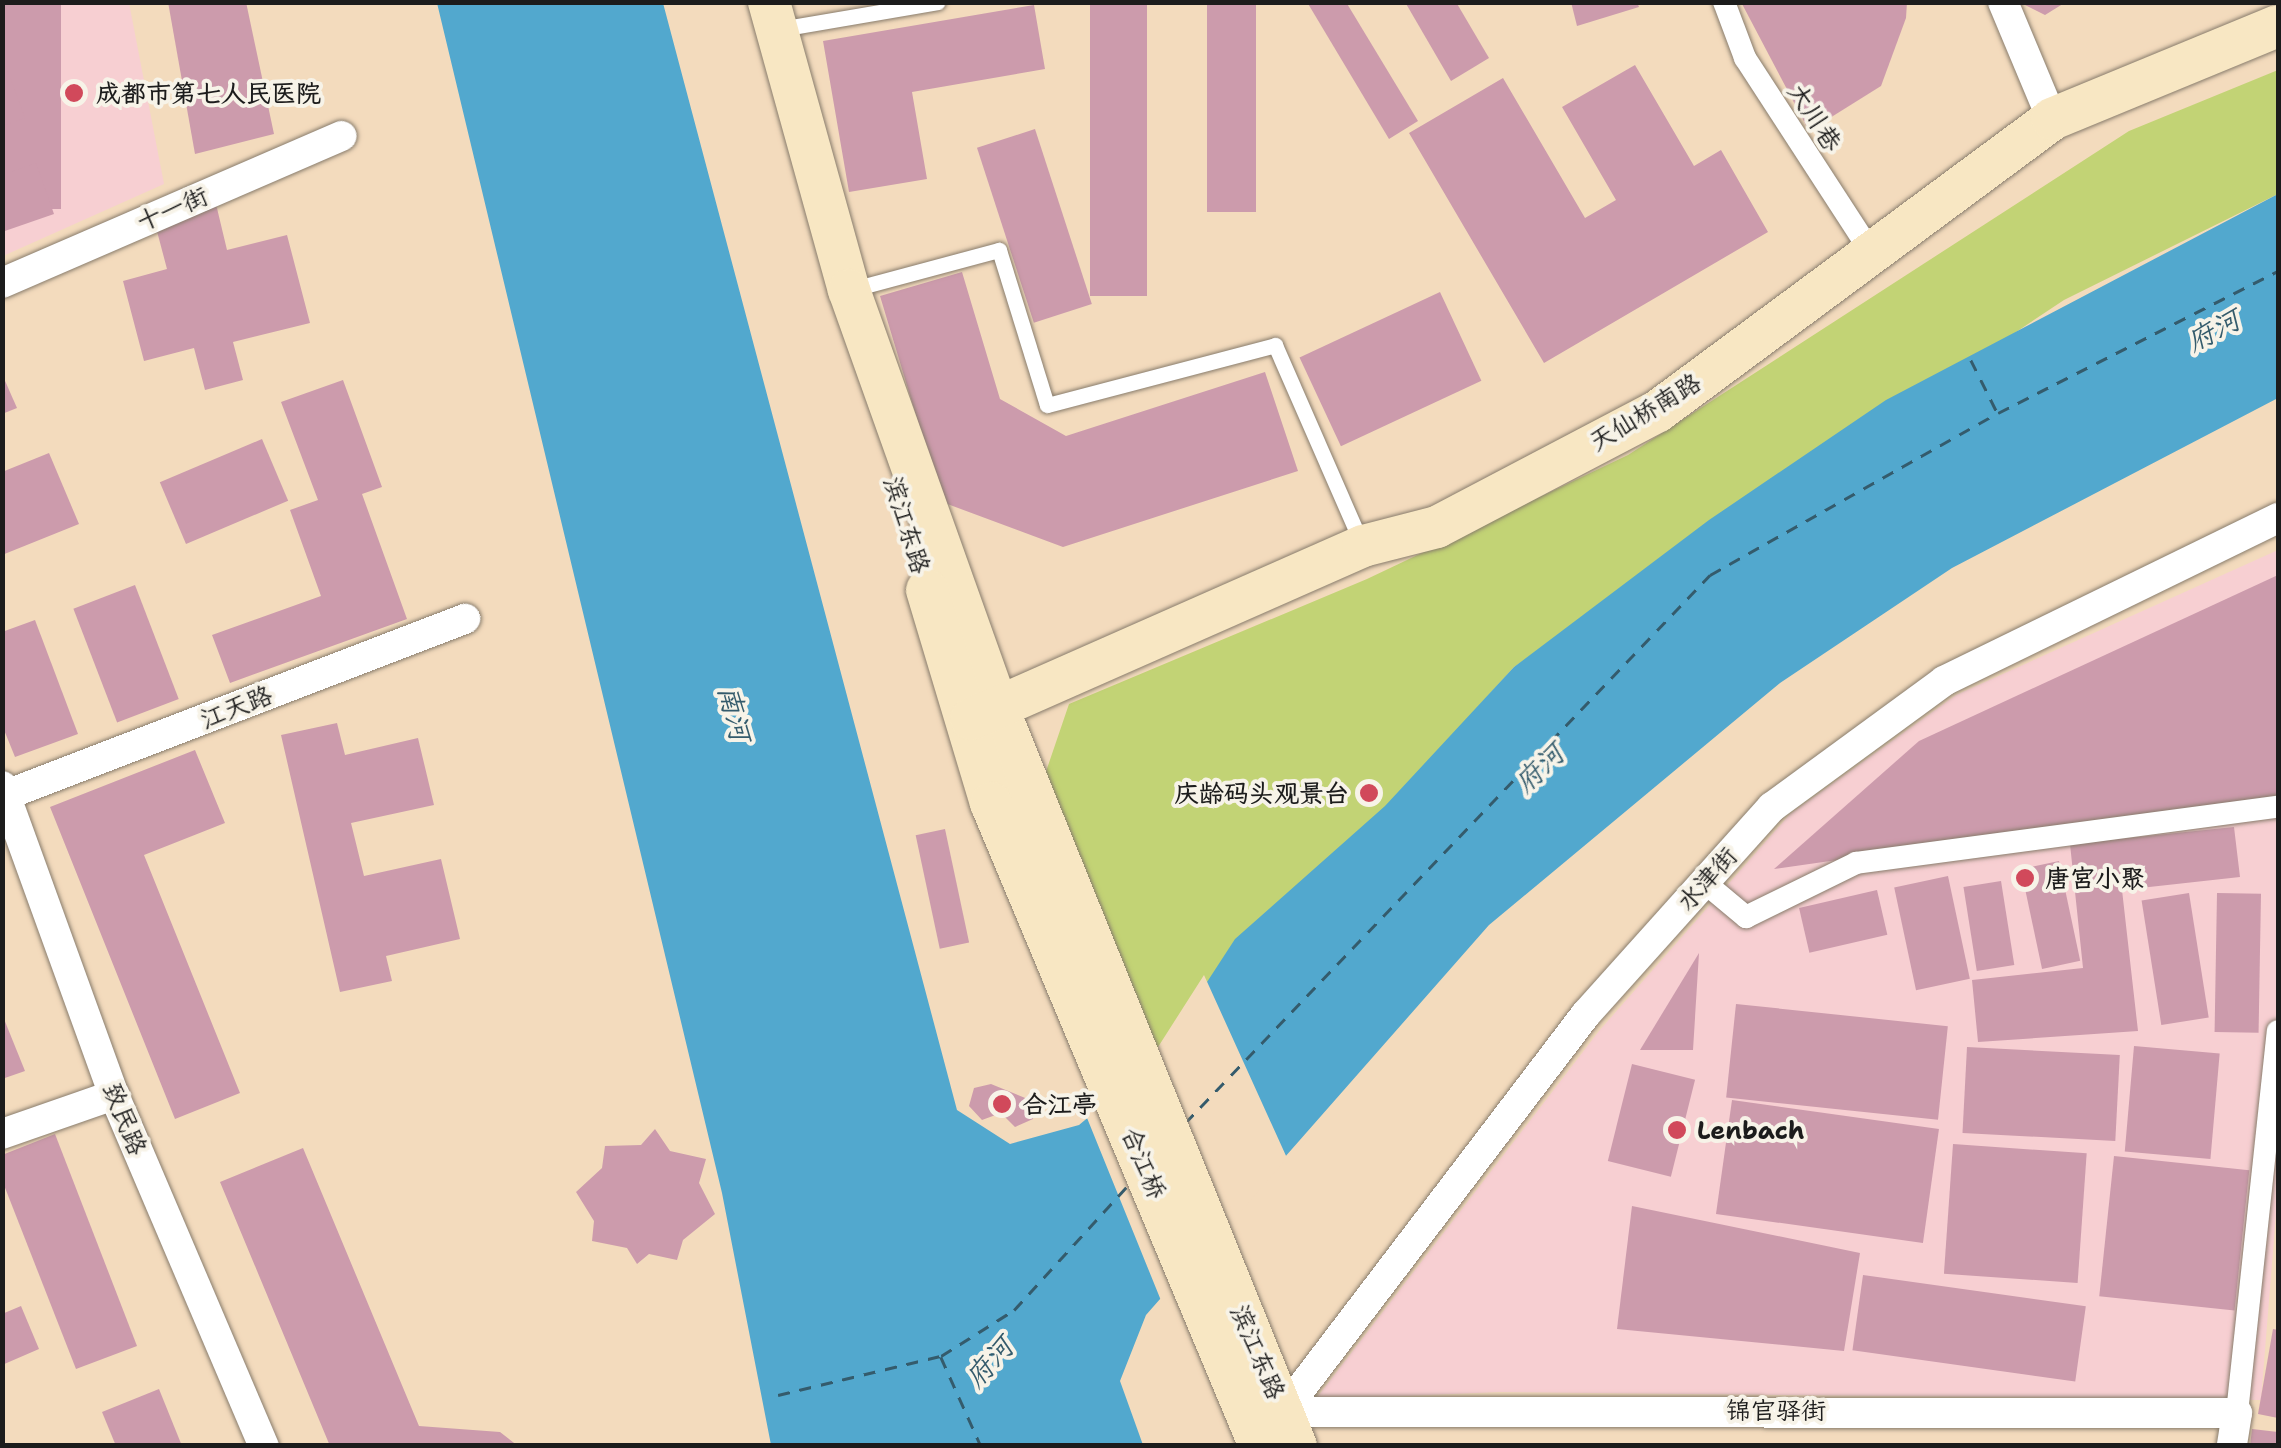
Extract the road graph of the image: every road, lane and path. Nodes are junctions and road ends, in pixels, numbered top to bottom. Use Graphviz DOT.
graph roads {
  1 [pos="938,2"];
  2 [pos="1724,2"];
  3 [pos="2003,2"];
  4 [pos="764,12"];
  5 [pos="2278,26"];
  6 [pos="2052,120"];
  7 [pos="342,136"];
  8 [pos="1873,255"];
  9 [pos="2,283"];
  10 [pos="849,290"];
  11 [pos="2278,518"];
  12 [pos="1362,546"];
  13 [pos="465,620"];
  14 [pos="982,715"];
  15 [pos="4,790"];
  16 [pos="2278,807"];
  17 [pos="1704,882"];
  18 [pos="1104,1024"];
  19 [pos="2278,1031"];
  20 [pos="114,1095"];
  21 [pos="2,1134"];
  22 [pos="1208,1274"];
  23 [pos="2237,1413"];
  24 [pos="1280,1434"];
  25 [pos="264,1446"];
  26 [pos="2232,1446"];
  1 -- 4 [label="lane"];
  2 -- 8 [label="street, 大川巷"];
  3 -- 6 [label="street"];
  4 -- 10 [label="main road, 滨江东路"];
  4 -- 14 [label="main road, 滨江东路"];
  5 -- 6 [label="main road, 天仙桥南路"];
  6 -- 8 [label="main road, 天仙桥南路"];
  7 -- 9 [label="street, 十一街"];
  8 -- 12 [label="main road, 天仙桥南路"];
  10 -- 12 [label="lane"];
  10 -- 14 [label="main road, 滨江东路"];
  11 -- 17 [label="street, 水津街"];
  12 -- 14 [label="main road, 天仙桥南路"];
  13 -- 15 [label="street, 江天路"];
  14 -- 18 [label="main road, 滨江东路"];
  15 -- 20 [label="street, 致民路"];
  16 -- 17 [label="street"];
  17 -- 24 [label="street, 水津街"];
  18 -- 22 [label="main road, 合江桥"];
  19 -- 23 [label="street"];
  20 -- 21 [label="street"];
  20 -- 25 [label="street, 致民路"];
  22 -- 24 [label="main road, 滨江东路"];
  23 -- 24 [label="street, 锦官驿街"];
  23 -- 26 [label="street"];
}
